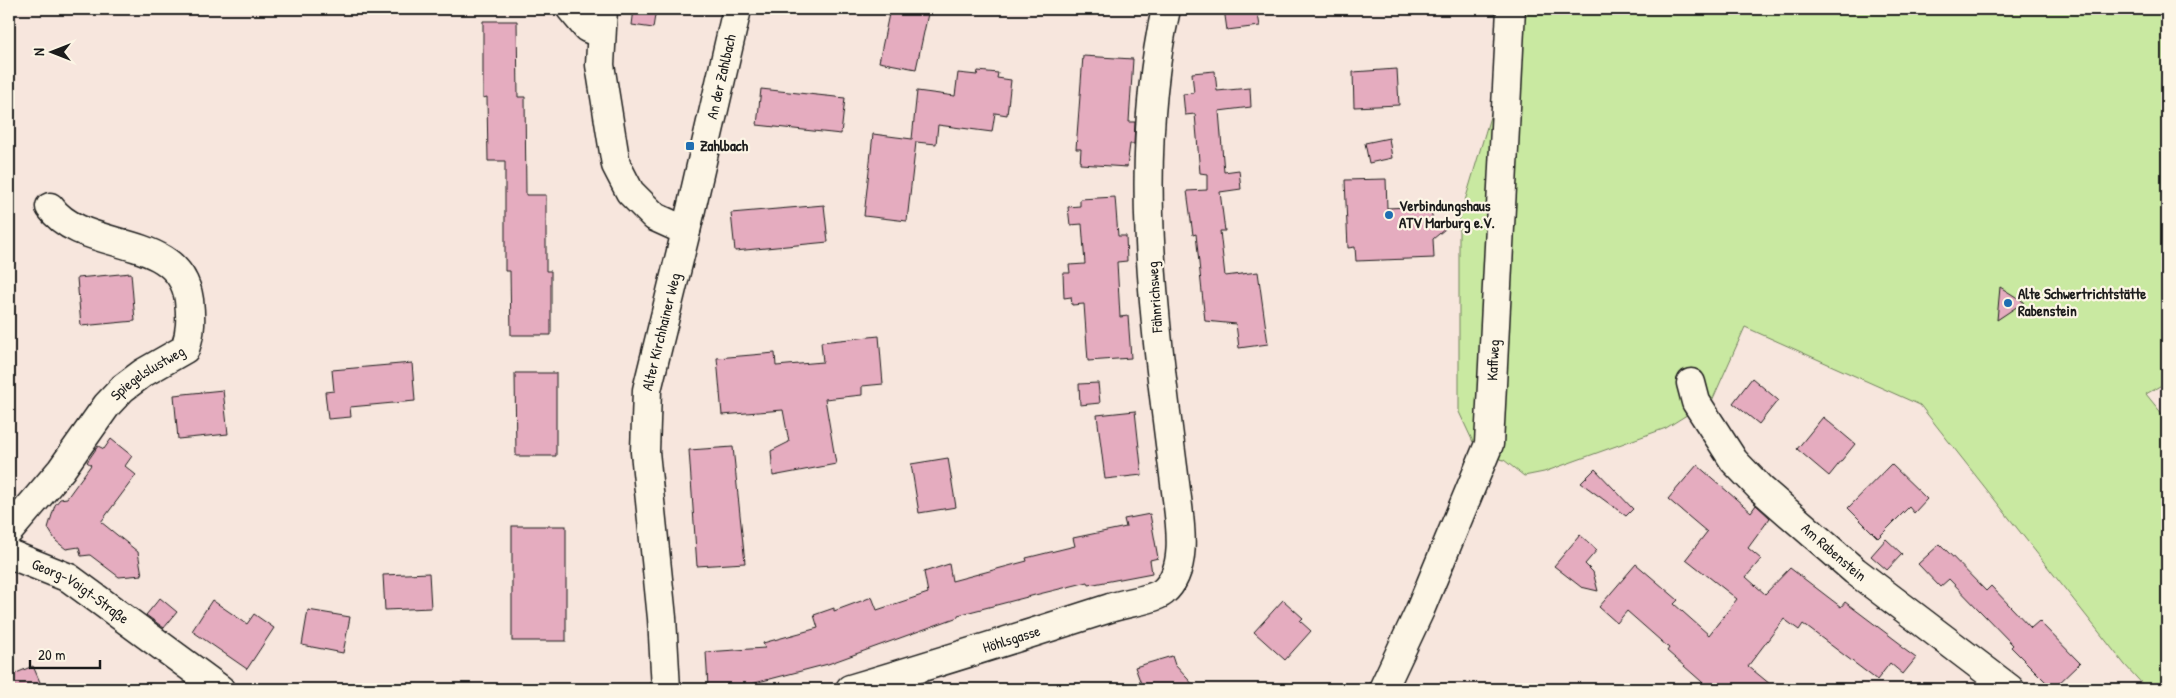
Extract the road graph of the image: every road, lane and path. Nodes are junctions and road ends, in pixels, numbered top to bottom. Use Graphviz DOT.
graph roads {
  1 [pos="571,9"];
  2 [pos="736,9"];
  3 [pos="1166,9"];
  4 [pos="1511,9"];
  5 [pos="602,21"];
  6 [pos="50,206"];
  7 [pos="686,232"];
  8 [pos="1690,383"];
  9 [pos="9,530"];
  10 [pos="9,554"];
  11 [pos="1170,584"];
  12 [pos="220,689"];
  13 [pos="666,689"];
  14 [pos="850,689"];
  15 [pos="1383,689"];
  16 [pos="2010,689"];
  1 -- 5 [label="street"];
  2 -- 7 [label="street, An der Zahlbach"];
  3 -- 11 [label="street, Fähnrichsweg"];
  4 -- 15 [label="street, Kaffweg"];
  5 -- 7 [label="street"];
  6 -- 9 [label="street, Spiegelslustweg"];
  7 -- 13 [label="street, Alter Kirchhainer Weg"];
  8 -- 16 [label="street, Am Rabenstein"];
  10 -- 12 [label="street, Georg-Voigt-Straße"];
  11 -- 14 [label="street, Höhlsgasse"];
}
